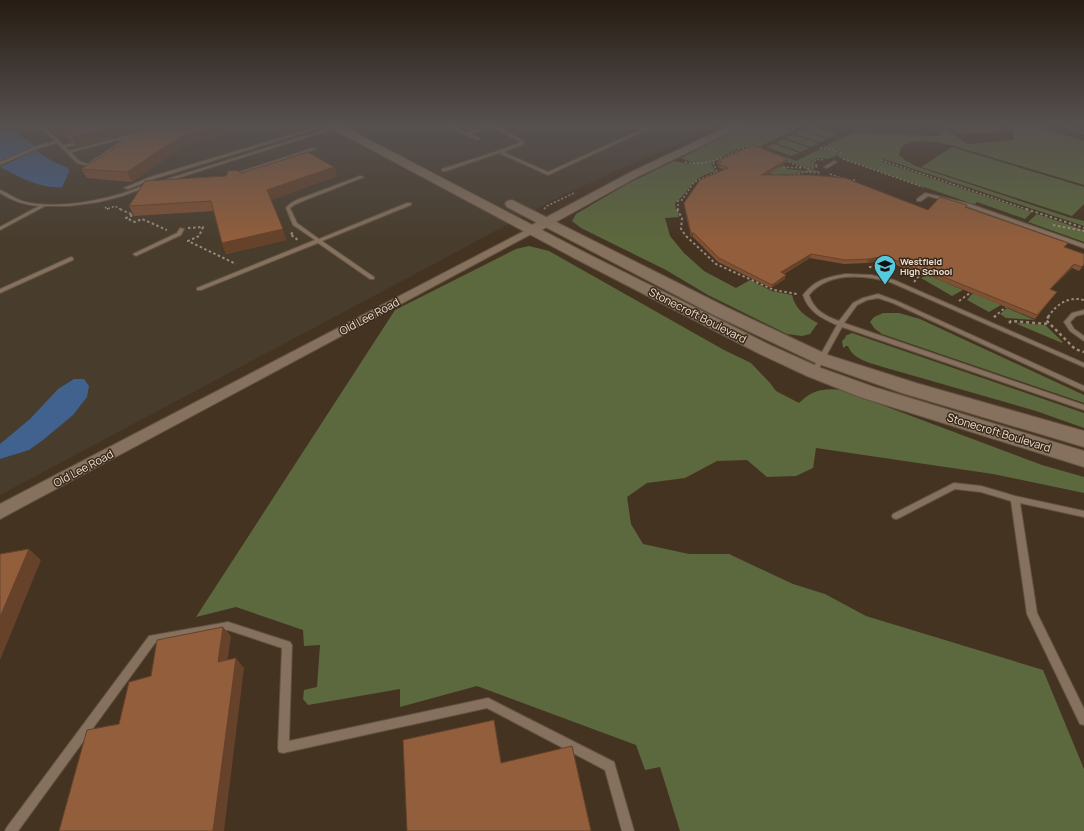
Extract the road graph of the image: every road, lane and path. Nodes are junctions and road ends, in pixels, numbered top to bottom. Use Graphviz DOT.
graph roads {
  1 [pos="713,162"];
  2 [pos="81,163"];
  3 [pos="91,163"];
  4 [pos="205,163"];
  5 [pos="220,163"];
  6 [pos="270,163"];
  7 [pos="407,163"];
  8 [pos="430,163"];
  9 [pos="466,163"];
  10 [pos="523,163"];
  11 [pos="572,163"];
  12 [pos="659,163"];
  13 [pos="689,163"];
  14 [pos="708,163"];
  15 [pos="791,163"];
  16 [pos="813,163"];
  17 [pos="834,163"];
  18 [pos="854,163"];
  19 [pos="889,163"];
  20 [pos="783,166"];
  21 [pos="826,167"];
  22 [pos="805,168"];
  23 [pos="815,168"];
  24 [pos="444,170"];
  25 [pos="176,171"];
  26 [pos="821,171"];
  27 [pos="183,175"];
  28 [pos="789,176"];
  29 [pos="225,177"];
  30 [pos="362,177"];
  31 [pos="458,177"];
  32 [pos="193,179"];
  33 [pos="855,180"];
  34 [pos="926,188"];
  35 [pos="0,191"];
  36 [pos="501,198"];
  37 [pos="96,200"];
  38 [pos="919,200"];
  39 [pos="107,203"];
  40 [pos="409,204"];
  41 [pos="45,205"];
  42 [pos="1036,212"];
  43 [pos="1032,216"];
  44 [pos="547,221"];
  45 [pos="182,228"];
  46 [pos="1084,228"];
  47 [pos="0,229"];
  48 [pos="532,230"];
  49 [pos="294,232"];
  50 [pos="319,240"];
  51 [pos="291,243"];
  52 [pos="1084,246"];
  53 [pos="136,254"];
  54 [pos="71,259"];
  55 [pos="241,262"];
  56 [pos="920,276"];
  57 [pos="372,278"];
  58 [pos="914,282"];
  59 [pos="199,289"];
  60 [pos="0,291"];
  61 [pos="970,293"];
  62 [pos="797,294"];
  63 [pos="959,302"];
  64 [pos="1006,307"];
  65 [pos="1084,312"];
  66 [pos="994,317"];
  67 [pos="1008,323"];
  68 [pos="840,324"];
  69 [pos="1049,324"];
  70 [pos="1084,339"];
  71 [pos="818,365"];
  72 [pos="1084,365"];
  73 [pos="1084,389"];
  74 [pos="1084,408"];
  75 [pos="1084,439"];
  76 [pos="1084,459"];
  77 [pos="1015,499"];
  78 [pos="0,512"];
  79 [pos="1084,514"];
  80 [pos="896,516"];
  81 [pos="1084,720"];
  82 [pos="11,831"];
  83 [pos="628,831"];
  1 -- 62 [label="path"];
  2 -- 3 [label="lane"];
  4 -- 25 [label="lane"];
  5 -- 27 [label="lane"];
  6 -- 29 [label="lane"];
  7 -- 48 [label="main road, Stonecroft Boulevard"];
  8 -- 24 [label="main road"];
  9 -- 24 [label="lane"];
  10 -- 11 [label="lane"];
  12 -- 44 [label="street, Old Lee Road"];
  13 -- 14 [label="path"];
  15 -- 22 [label="path"];
  16 -- 23 [label="path"];
  17 -- 21 [label="lane"];
  18 -- 34 [label="path"];
  19 -- 42 [label="path"];
  20 -- 22 [label="path"];
  22 -- 23 [label="path"];
  23 -- 26 [label="path"];
  24 -- 31 [label="main road"];
  25 -- 27 [label="lane"];
  25 -- 37 [label="lane"];
  27 -- 32 [label="lane"];
  27 -- 37 [label="lane"];
  28 -- 33 [label="path"];
  30 -- 50 [label="lane"];
  35 -- 41 [label="lane"];
  36 -- 44 [label="main road, Stonecroft Boulevard"];
  37 -- 41 [label="lane"];
  38 -- 52 [label="lane"];
  39 -- 45 [label="path"];
  40 -- 50 [label="lane"];
  41 -- 47 [label="lane"];
  42 -- 43 [label="path"];
  42 -- 46 [label="path"];
  44 -- 48 [label="street, Old Lee Road"];
  44 -- 71 [label="main road, Stonecroft Boulevard"];
  45 -- 53 [label="lane"];
  45 -- 55 [label="path"];
  48 -- 71 [label="main road, Stonecroft Boulevard"];
  48 -- 78 [label="street, Old Lee Road"];
  49 -- 51 [label="path"];
  50 -- 57 [label="lane"];
  50 -- 59 [label="lane"];
  54 -- 60 [label="lane"];
  56 -- 58 [label="path"];
  61 -- 63 [label="path"];
  64 -- 66 [label="path"];
  65 -- 70 [label="lane"];
  67 -- 69 [label="path"];
  68 -- 71 [label="lane"];
  68 -- 72 [label="lane"];
  68 -- 73 [label="lane"];
  68 -- 74 [label="lane"];
  71 -- 75 [label="main road, Stonecroft Boulevard"];
  71 -- 76 [label="main road, Stonecroft Boulevard"];
  77 -- 79 [label="lane"];
  77 -- 80 [label="lane"];
  77 -- 81 [label="lane"];
  82 -- 83 [label="lane"];
}
